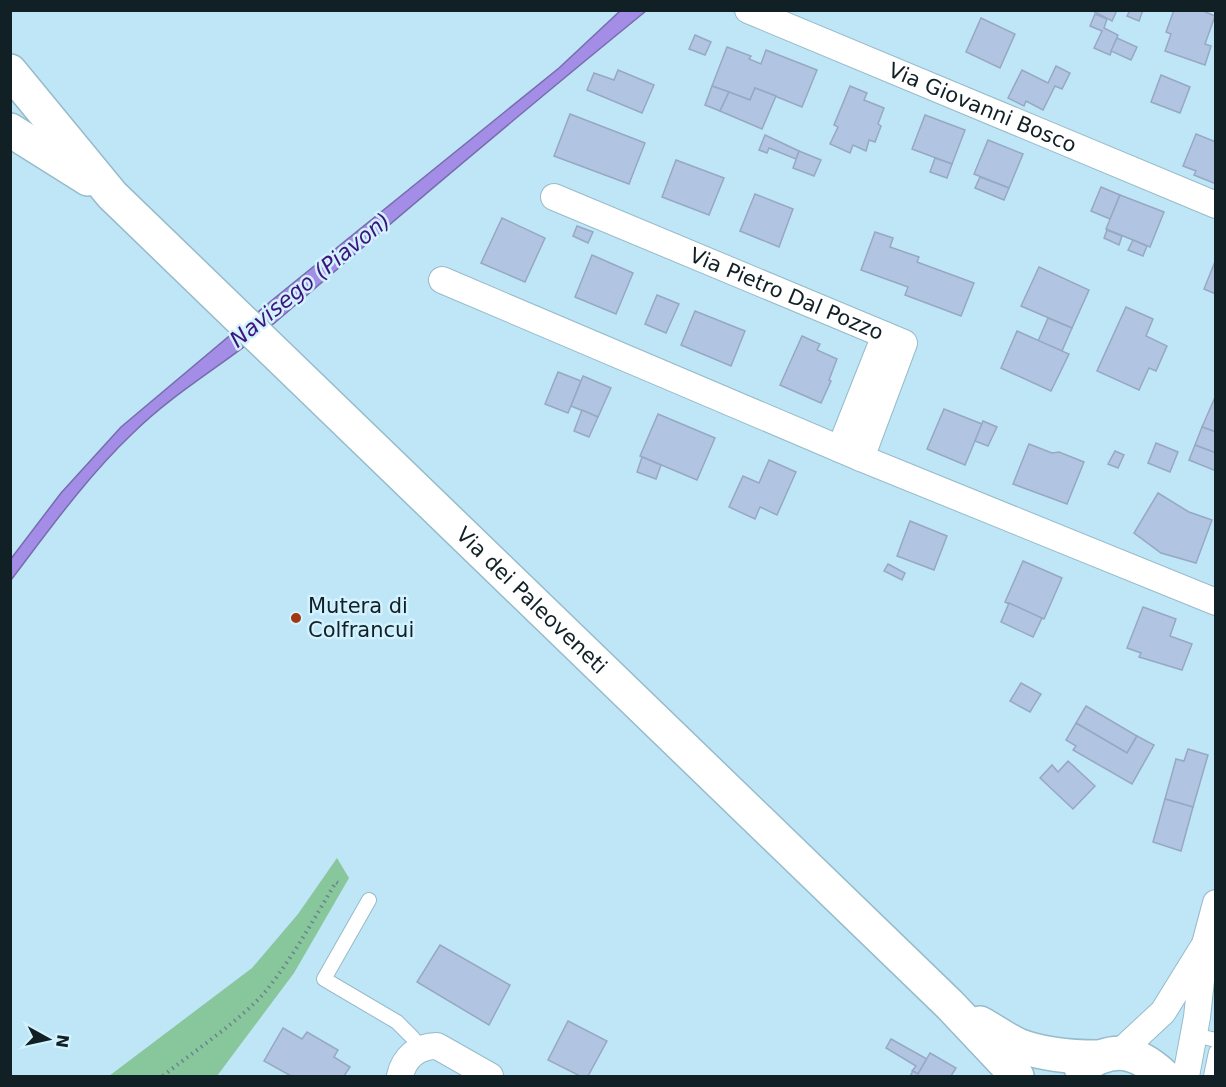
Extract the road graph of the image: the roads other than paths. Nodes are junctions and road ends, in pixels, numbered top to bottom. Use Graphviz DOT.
graph roads {
  1 [pos="748,10"];
  2 [pos="10,71"];
  3 [pos="10,130"];
  4 [pos="112,195"];
  5 [pos="555,197"];
  6 [pos="1215,205"];
  7 [pos="442,280"];
  8 [pos="850,454"];
  9 [pos="1215,602"];
  10 [pos="369,900"];
  11 [pos="1215,903"];
  12 [pos="1205,944"];
  13 [pos="951,1005"];
  14 [pos="1204,1037"];
  15 [pos="418,1050"];
  16 [pos="1215,1052"];
  17 [pos="1097,1062"];
  18 [pos="400,1077"];
  19 [pos="490,1077"];
  20 [pos="1017,1077"];
  21 [pos="1164,1077"];
  22 [pos="1186,1077"];
  23 [pos="1211,1077"];
  1 -- 6 [label="street, Via Giovanni Bosco"];
  2 -- 4 [label="main road, Via dei Paleoveneti"];
  3 -- 4 [label="main road, Via dei Paleoveneti"];
  4 -- 13 [label="main road, Via dei Paleoveneti"];
  5 -- 8 [label="street, Via Pietro Dal Pozzo"];
  7 -- 8 [label="street"];
  8 -- 9 [label="street"];
  10 -- 15 [label="lane"];
  11 -- 12 [label="street"];
  12 -- 14 [label="street"];
  12 -- 17 [label="street"];
  13 -- 17 [label="main road, Via dei Paleoveneti"];
  13 -- 20 [label="main road, Via dei Paleoveneti"];
  14 -- 22 [label="street"];
  15 -- 18 [label="street"];
  15 -- 19 [label="street"];
  16 -- 23 [label="lane"];
  17 -- 21 [label="main road, Via dei Paleoveneti"];
}
